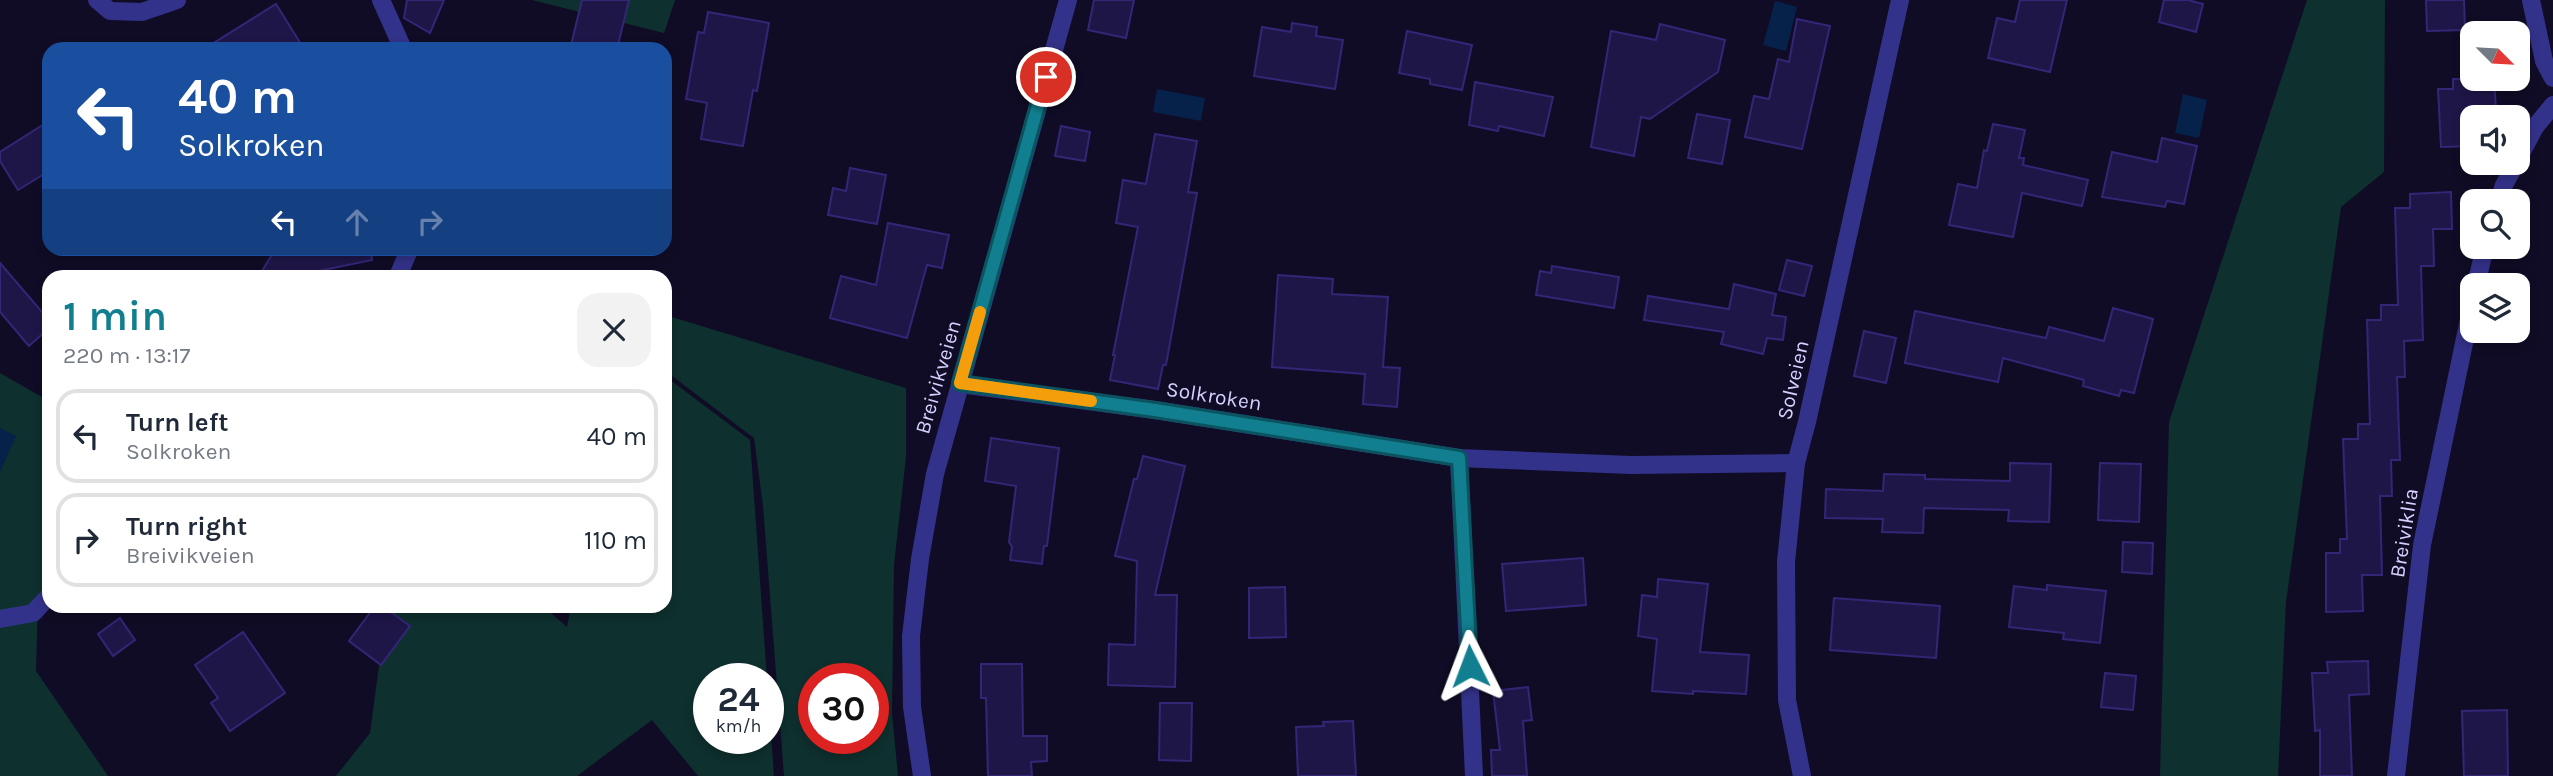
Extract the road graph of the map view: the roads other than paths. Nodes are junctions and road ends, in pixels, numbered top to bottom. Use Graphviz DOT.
graph roads {
  1 [pos="97,0"];
  2 [pos="177,0"];
  3 [pos="381,0"];
  4 [pos="1068,0"];
  5 [pos="1900,0"];
  6 [pos="2531,0"];
  7 [pos="400,42"];
  8 [pos="2553,78"];
  9 [pos="2553,105"];
  10 [pos="2530,136"];
  11 [pos="2464,343"];
  12 [pos="960,383"];
  13 [pos="1459,458"];
  14 [pos="1796,463"];
  15 [pos="42,604"];
  16 [pos="0,620"];
  17 [pos="922,776"];
  18 [pos="1474,776"];
  19 [pos="1802,776"];
  20 [pos="2396,776"];
  1 -- 2 [label="street"];
  3 -- 7 [label="street"];
  4 -- 12 [label="street, Breivikveien"];
  5 -- 14 [label="street, Solveien"];
  6 -- 8 [label="street"];
  9 -- 10 [label="street"];
  11 -- 20 [label="street, Breiviklia"];
  12 -- 13 [label="street, Solkroken"];
  12 -- 17 [label="street, Breivikveien"];
  13 -- 14 [label="street, Solkroken"];
  13 -- 18 [label="street"];
  14 -- 19 [label="street, Solveien"];
  15 -- 16 [label="street"];
}
